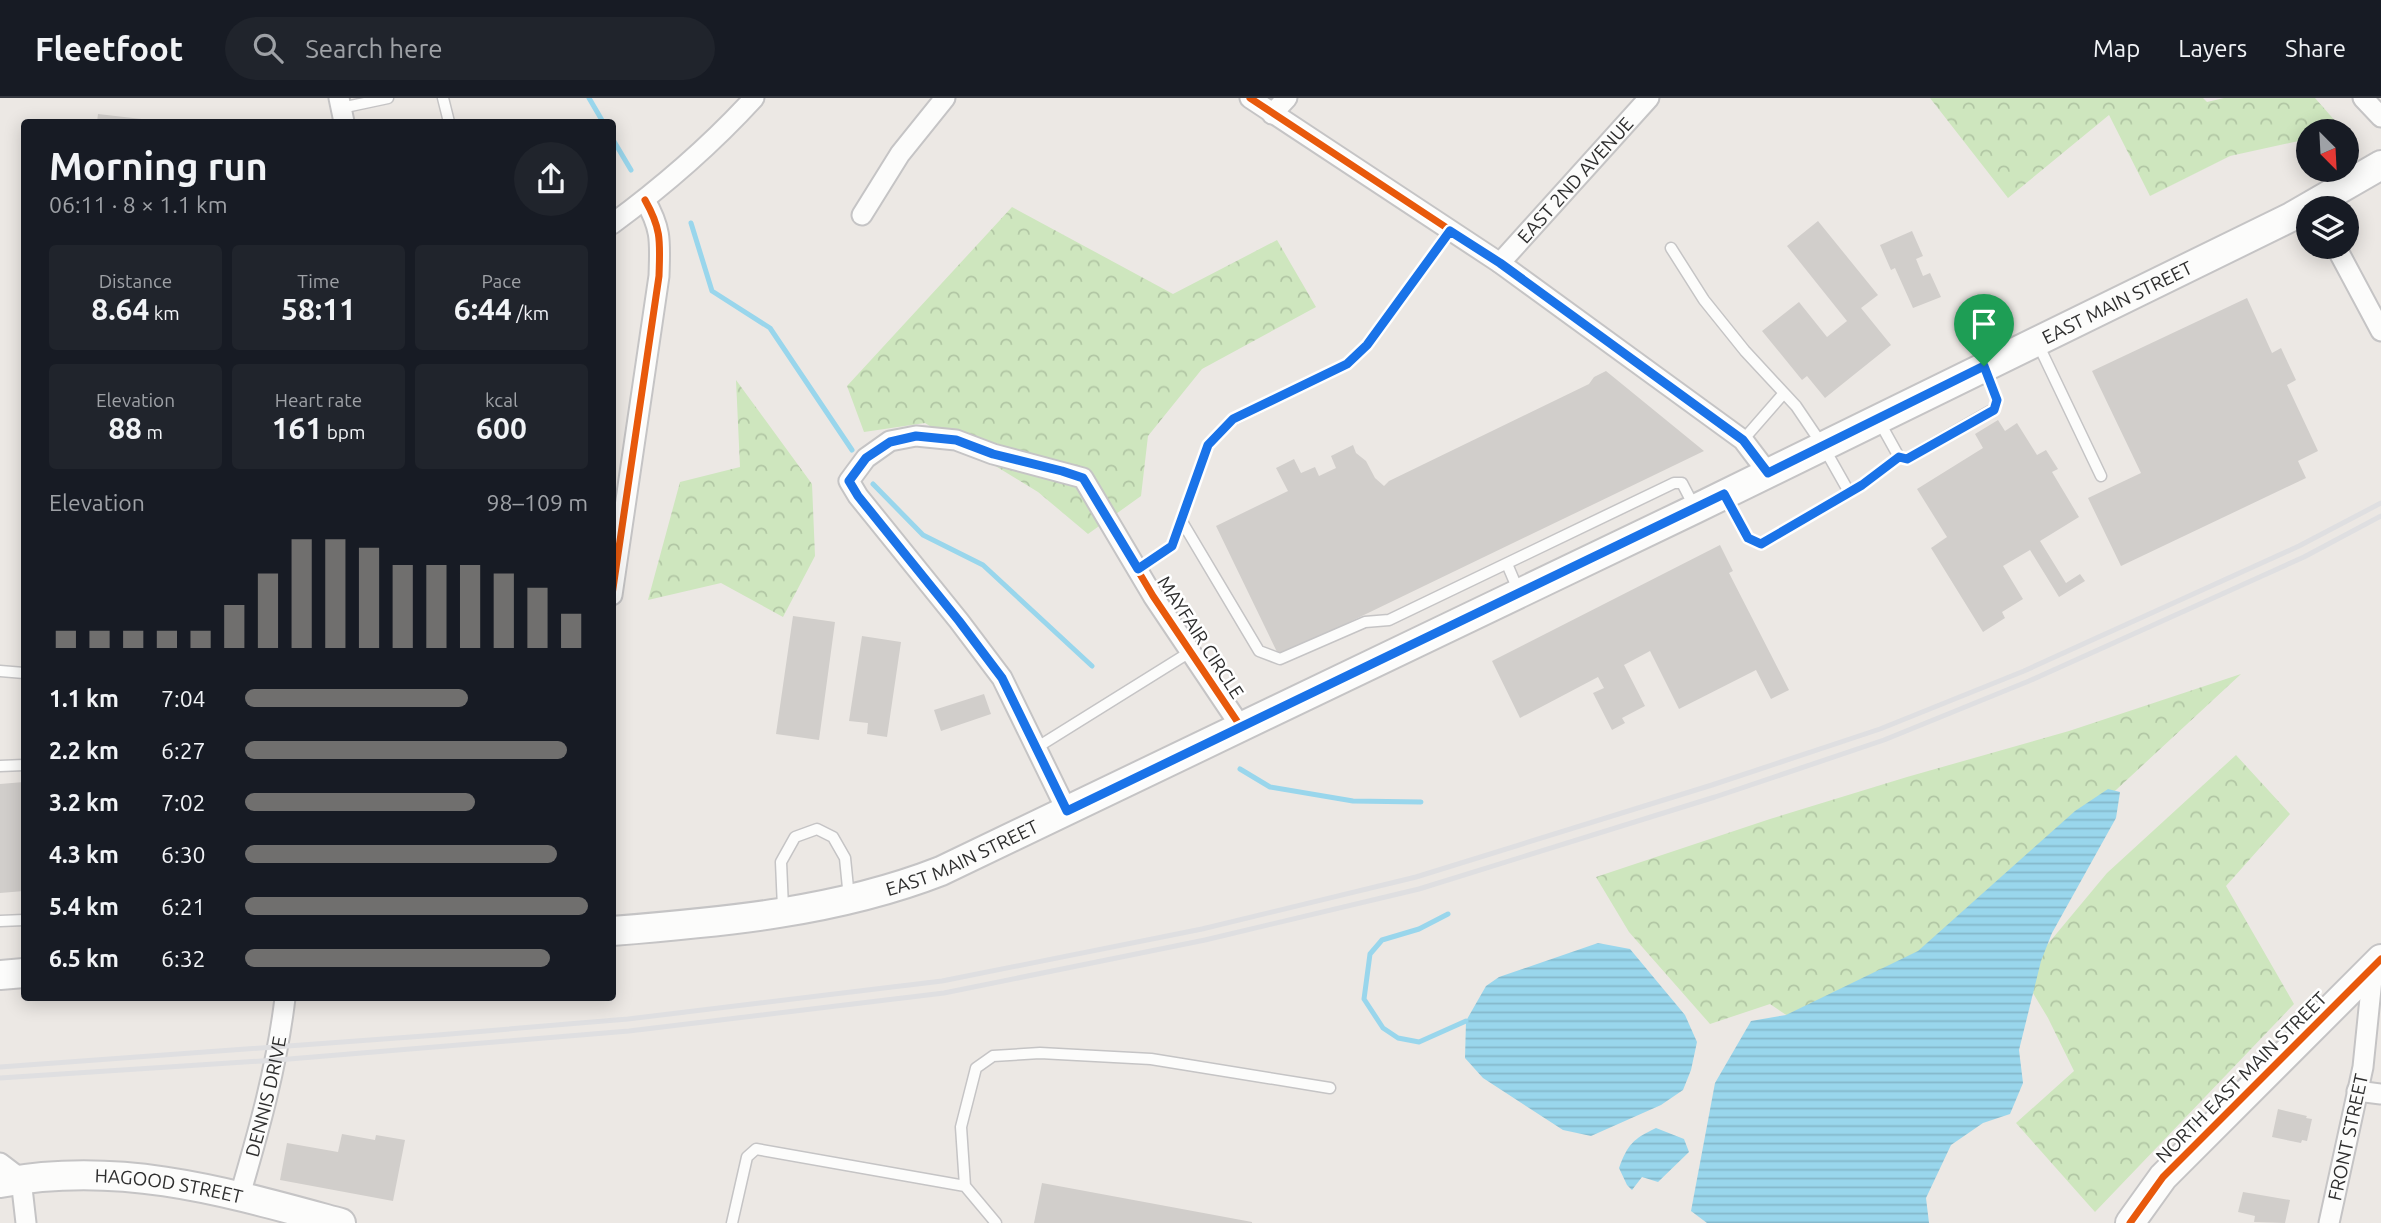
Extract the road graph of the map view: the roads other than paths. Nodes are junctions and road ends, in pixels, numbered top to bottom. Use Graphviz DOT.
graph roads {
  1 [pos="388,98"];
  2 [pos="443,98"];
  3 [pos="754,98"];
  4 [pos="945,98"];
  5 [pos="1250,98"];
  6 [pos="1287,98"];
  7 [pos="1649,98"];
  8 [pos="2363,98"];
  9 [pos="341,109"];
  10 [pos="1272,114"];
  11 [pos="2381,117"];
  12 [pos="448,119"];
  13 [pos="2381,165"];
  14 [pos="2332,196"];
  15 [pos="645,200"];
  16 [pos="862,215"];
  17 [pos="2296,216"];
  18 [pos="616,220"];
  19 [pos="1450,231"];
  20 [pos="1671,248"];
  21 [pos="2342,259"];
  22 [pos="1500,263"];
  23 [pos="2381,331"];
  24 [pos="2036,341"];
  25 [pos="1984,366"];
  26 [pos="1784,393"];
  27 [pos="1878,419"];
  28 [pos="1743,440"];
  29 [pos="1824,446"];
  30 [pos="1899,457"];
  31 [pos="1768,473"];
  32 [pos="2101,476"];
  33 [pos="1849,492"];
  34 [pos="1724,494"];
  35 [pos="1695,509"];
  36 [pos="1181,520"];
  37 [pos="1507,564"];
  38 [pos="616,568"];
  39 [pos="1138,569"];
  40 [pos="1520,593"];
  41 [pos="1190,652"];
  42 [pos="0,671"];
  43 [pos="21,673"];
  44 [pos="1241,727"];
  45 [pos="1036,748"];
  46 [pos="21,765"];
  47 [pos="0,766"];
  48 [pos="1067,811"];
  49 [pos="850,899"];
  50 [pos="783,913"];
  51 [pos="21,920"];
  52 [pos="0,922"];
  53 [pos="616,931"];
  54 [pos="2377,964"];
  55 [pos="285,1001"];
  56 [pos="1329,1088"];
  57 [pos="2357,1091"];
  58 [pos="2381,1094"];
  59 [pos="7,1175"];
  60 [pos="965,1186"];
  61 [pos="240,1195"];
  62 [pos="26,1223"];
  63 [pos="341,1223"];
  64 [pos="732,1223"];
  65 [pos="996,1223"];
  66 [pos="2130,1223"];
  67 [pos="2329,1223"];
  1 -- 9 [label="lane"];
  2 -- 12 [label="lane"];
  3 -- 15 [label="street"];
  4 -- 16 [label="street"];
  5 -- 10 [label="street"];
  6 -- 10 [label="street"];
  7 -- 22 [label="street, EAST 2ND AVENUE"];
  8 -- 11 [label="street"];
  10 -- 19 [label="street"];
  13 -- 14 [label="main road, EAST MAIN STREET"];
  15 -- 18 [label="street"];
  15 -- 38 [label="street"];
  17 -- 24 [label="main road, EAST MAIN STREET"];
  19 -- 22 [label="street"];
  19 -- 36 [label="lane"];
  20 -- 26 [label="lane"];
  21 -- 23 [label="street"];
  22 -- 28 [label="street"];
  24 -- 25 [label="main road, EAST MAIN STREET"];
  24 -- 32 [label="lane"];
  25 -- 27 [label="main road, EAST MAIN STREET"];
  25 -- 30 [label="lane"];
  26 -- 28 [label="lane"];
  26 -- 29 [label="lane"];
  27 -- 29 [label="main road, EAST MAIN STREET"];
  27 -- 30 [label="lane"];
  28 -- 31 [label="street"];
  29 -- 31 [label="main road, EAST MAIN STREET"];
  29 -- 33 [label="lane"];
  30 -- 33 [label="lane"];
  31 -- 34 [label="main road, EAST MAIN STREET"];
  33 -- 34 [label="lane"];
  34 -- 35 [label="main road, EAST MAIN STREET"];
  35 -- 37 [label="lane"];
  35 -- 40 [label="main road, EAST MAIN STREET"];
  36 -- 37 [label="lane"];
  36 -- 39 [label="lane"];
  37 -- 40 [label="lane"];
  39 -- 41 [label="street, MAYFAIR CIRCLE"];
  39 -- 45 [label="street, MAYFAIR CIRCLE"];
  40 -- 44 [label="main road, EAST MAIN STREET"];
  41 -- 44 [label="street, MAYFAIR CIRCLE"];
  41 -- 45 [label="lane"];
  42 -- 43 [label="lane"];
  44 -- 48 [label="main road, EAST MAIN STREET"];
  45 -- 48 [label="street, MAYFAIR CIRCLE"];
  46 -- 47 [label="lane"];
  48 -- 49 [label="main road, EAST MAIN STREET"];
  49 -- 50 [label="main road, EAST MAIN STREET"];
  49 -- 50 [label="lane"];
  50 -- 53 [label="main road, EAST MAIN STREET"];
  51 -- 52 [label="lane"];
  54 -- 57 [label="street, FRONT STREET"];
  54 -- 66 [label="main road, NORTH EAST MAIN STREET"];
  55 -- 61 [label="street, DENNIS DRIVE"];
  56 -- 60 [label="lane"];
  57 -- 58 [label="street"];
  57 -- 67 [label="street, FRONT STREET"];
  59 -- 61 [label="main road, HAGOOD STREET"];
  59 -- 62 [label="street"];
  60 -- 64 [label="lane"];
  60 -- 65 [label="lane"];
  61 -- 63 [label="main road, HAGOOD STREET"];
}
